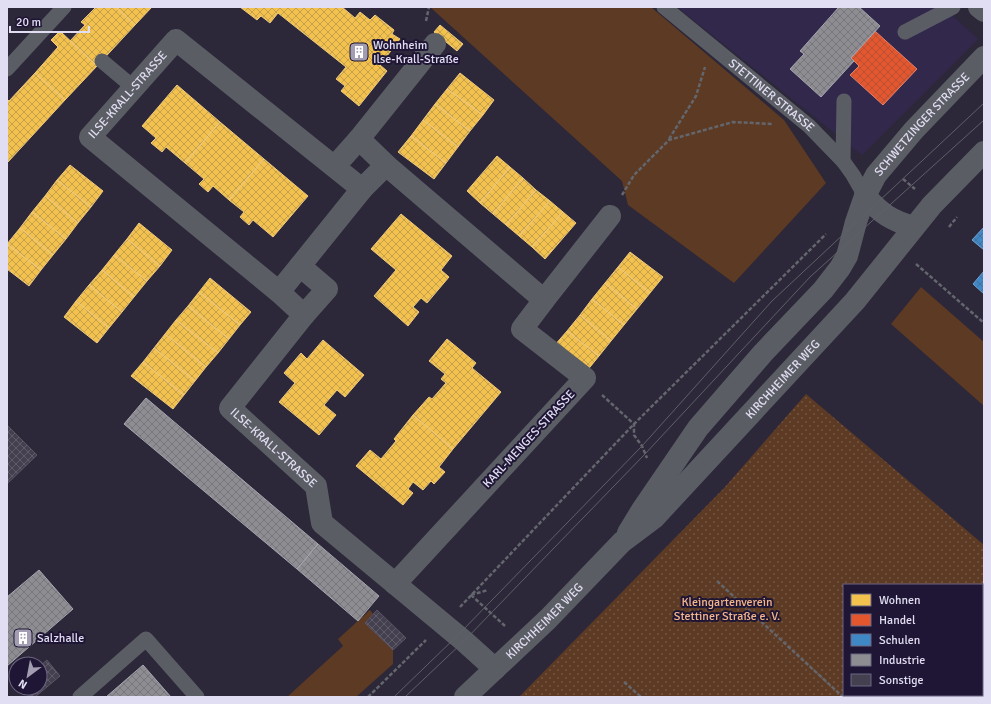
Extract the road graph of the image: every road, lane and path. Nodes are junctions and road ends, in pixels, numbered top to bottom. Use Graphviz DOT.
graph roads {
  1 [pos="664,7"];
  2 [pos="953,7"];
  3 [pos="979,7"];
  4 [pos="984,11"];
  5 [pos="61,17"];
  6 [pos="905,32"];
  7 [pos="435,44"];
  8 [pos="712,46"];
  9 [pos="984,57"];
  10 [pos="102,61"];
  11 [pos="7,69"];
  12 [pos="133,87"];
  13 [pos="844,101"];
  14 [pos="809,126"];
  15 [pos="359,139"];
  16 [pos="669,140"];
  17 [pos="984,152"];
  18 [pos="843,161"];
  19 [pos="886,162"];
  20 [pos="386,165"];
  21 [pos="335,166"];
  22 [pos="362,189"];
  23 [pos="865,196"];
  24 [pos="932,205"];
  25 [pos="610,216"];
  26 [pos="914,227"];
  27 [pos="831,229"];
  28 [pos="916,264"];
  29 [pos="300,266"];
  30 [pos="279,292"];
  31 [pos="544,300"];
  32 [pos="304,315"];
  33 [pos="984,323"];
  34 [pos="585,378"];
  35 [pos="634,424"];
  36 [pos="648,460"];
  37 [pos="622,542"];
  38 [pos="717,581"];
  39 [pos="395,584"];
  40 [pos="488,590"];
  41 [pos="471,595"];
  42 [pos="444,624"];
  43 [pos="523,643"];
  44 [pos="495,669"];
  45 [pos="624,682"];
  46 [pos="80,697"];
  47 [pos="197,697"];
  48 [pos="368,697"];
  49 [pos="465,697"];
  50 [pos="641,697"];
  51 [pos="843,697"];
  1 -- 8 [label="lane, STETTINER STRASSE"];
  2 -- 6 [label="lane"];
  3 -- 4 [label="street"];
  5 -- 11 [label="lane"];
  7 -- 15 [label="street"];
  8 -- 14 [label="lane, STETTINER STRASSE"];
  8 -- 16 [label="path"];
  9 -- 19 [label="street, SCHWETZINGER STRASSE"];
  10 -- 12 [label="lane"];
  12 -- 21 [label="street, ILSE-KRALL-STRASSE"];
  12 -- 30 [label="street, ILSE-KRALL-STRASSE"];
  13 -- 18 [label="lane"];
  14 -- 16 [label="path"];
  14 -- 18 [label="lane, STETTINER STRASSE"];
  15 -- 20 [label="street"];
  15 -- 21 [label="street"];
  16 -- 25 [label="path"];
  17 -- 24 [label="street"];
  18 -- 23 [label="lane, STETTINER STRASSE"];
  19 -- 23 [label="street, SCHWETZINGER STRASSE"];
  19 -- 24 [label="path"];
  20 -- 22 [label="street"];
  20 -- 31 [label="street"];
  21 -- 22 [label="street, ILSE-KRALL-STRASSE"];
  22 -- 29 [label="street"];
  23 -- 26 [label="street"];
  23 -- 37 [label="street, KIRCHHEIMER WEG"];
  24 -- 26 [label="street, KIRCHHEIMER WEG"];
  25 -- 31 [label="street, KARL-MENGES-STRASSE"];
  26 -- 37 [label="street, KIRCHHEIMER WEG"];
  27 -- 35 [label="path"];
  28 -- 33 [label="path"];
  29 -- 30 [label="street"];
  29 -- 32 [label="street, ILSE-KRALL-STRASSE"];
  30 -- 32 [label="street, ILSE-KRALL-STRASSE"];
  31 -- 34 [label="street, KARL-MENGES-STRASSE"];
  32 -- 39 [label="street, ILSE-KRALL-STRASSE"];
  34 -- 35 [label="path"];
  34 -- 39 [label="street, KARL-MENGES-STRASSE"];
  35 -- 36 [label="path"];
  35 -- 41 [label="path"];
  37 -- 43 [label="street, KIRCHHEIMER WEG"];
  38 -- 51 [label="path"];
  39 -- 42 [label="street, ILSE-KRALL-STRASSE"];
  40 -- 41 [label="path"];
  41 -- 42 [label="path"];
  41 -- 43 [label="path"];
  42 -- 44 [label="street, ILSE-KRALL-STRASSE"];
  42 -- 48 [label="path"];
  43 -- 44 [label="street, KIRCHHEIMER WEG"];
  44 -- 49 [label="street, KIRCHHEIMER WEG"];
  45 -- 50 [label="path"];
  46 -- 47 [label="lane"];
}
